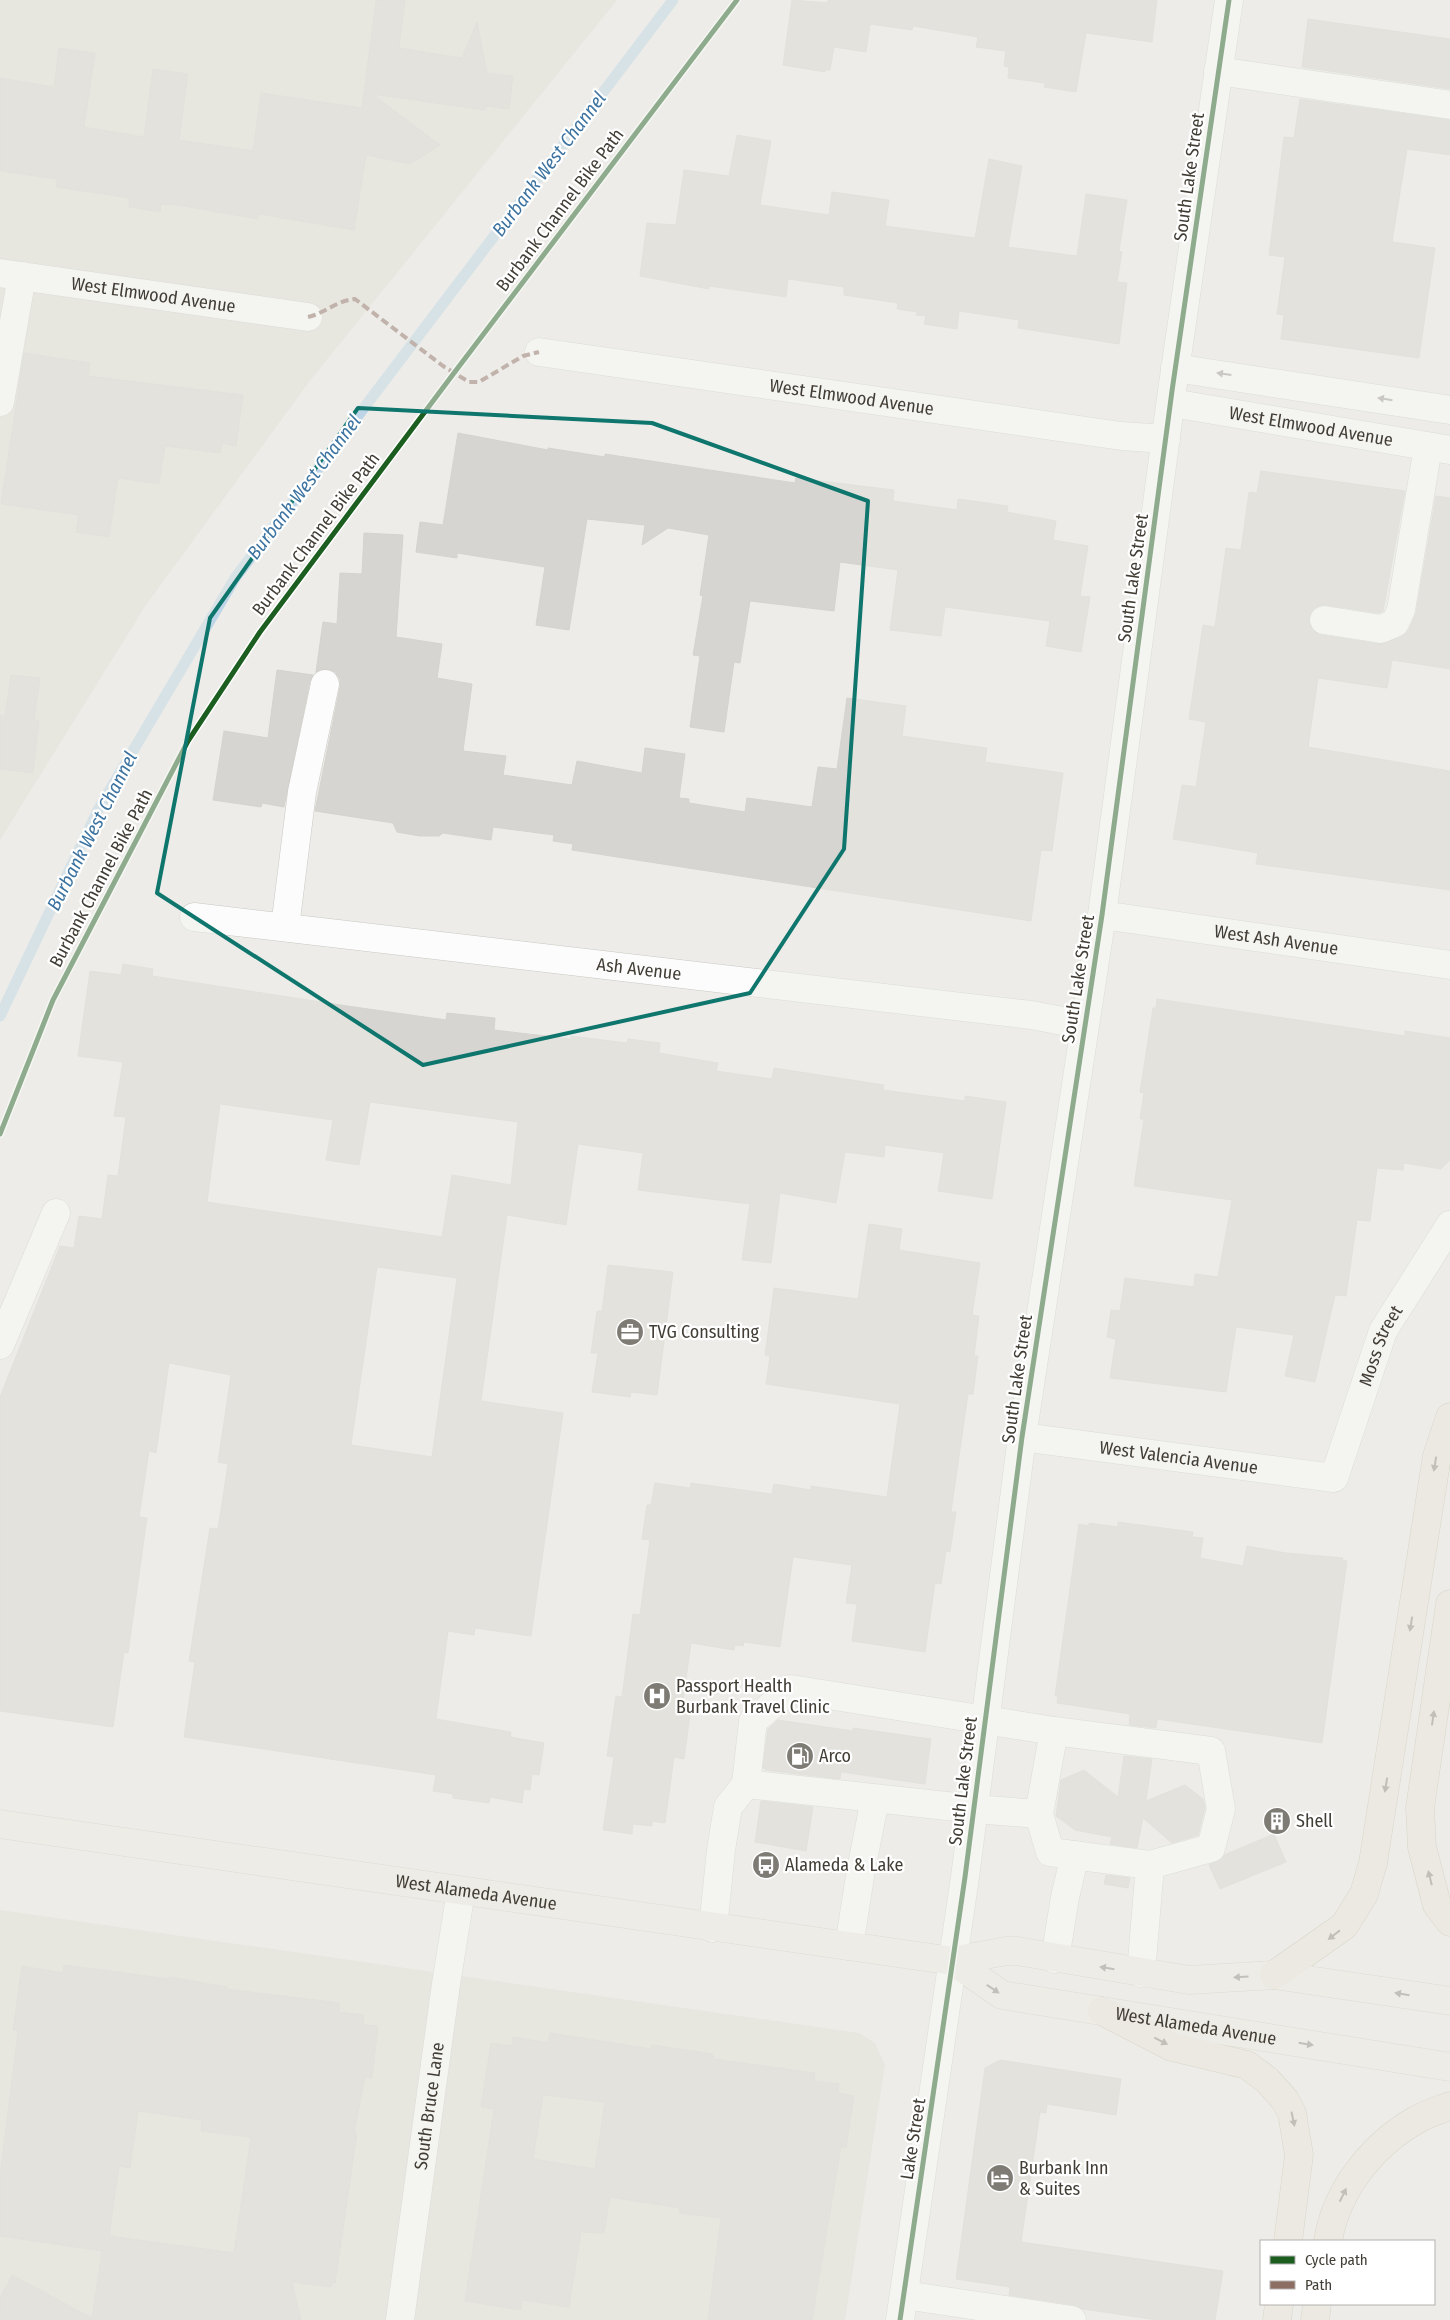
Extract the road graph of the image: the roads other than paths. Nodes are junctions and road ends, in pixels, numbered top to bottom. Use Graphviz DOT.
graph roads {
  1 [pos="1228,0"];
  2 [pos="1218,71"];
  3 [pos="1450,105"];
  4 [pos="11,275"];
  5 [pos="308,317"];
  6 [pos="539,352"];
  7 [pos="1175,368"];
  8 [pos="0,402"];
  9 [pos="1172,403"];
  10 [pos="1416,404"];
  11 [pos="1450,410"];
  12 [pos="1166,439"];
  13 [pos="1430,447"];
  14 [pos="1324,620"];
  15 [pos="325,684"];
  16 [pos="1102,915"];
  17 [pos="194,917"];
  18 [pos="286,927"];
  19 [pos="1450,965"];
  20 [pos="1084,1025"];
  21 [pos="56,1213"];
  22 [pos="1450,1225"];
  23 [pos="0,1345"];
  24 [pos="1450,1417"];
  25 [pos="1022,1437"];
  26 [pos="1334,1478"];
  27 [pos="1450,1604"];
  28 [pos="984,1719"];
  29 [pos="1054,1731"];
  30 [pos="746,1784"];
  31 [pos="875,1799"];
  32 [pos="974,1809"];
  33 [pos="1039,1814"];
  34 [pos="0,1824"];
  35 [pos="1075,1855"];
  36 [pos="1150,1865"];
  37 [pos="461,1891"];
  38 [pos="1450,1922"];
  39 [pos="713,1928"];
  40 [pos="850,1946"];
  41 [pos="1055,1959"];
  42 [pos="953,1961"];
  43 [pos="1141,1973"];
  44 [pos="1274,1975"];
  45 [pos="1450,2001"];
  46 [pos="1102,2011"];
  47 [pos="1450,2068"];
  48 [pos="1450,2106"];
  49 [pos="1288,2240"];
  50 [pos="1328,2240"];
  51 [pos="1279,2305"];
  52 [pos="1317,2305"];
  53 [pos="902,2308"];
  54 [pos="400,2320"];
  55 [pos="1072,2320"];
  56 [pos="1277,2320"];
  57 [pos="1314,2320"];
  1 -- 2 [label="street, South Lake Street"];
  2 -- 3 [label="street"];
  2 -- 7 [label="street, South Lake Street"];
  4 -- 5 [label="street, West Elmwood Avenue"];
  4 -- 8 [label="street"];
  6 -- 12 [label="street, West Elmwood Avenue"];
  7 -- 9 [label="street, South Lake Street"];
  10 -- 7 [label="street, one-way"];
  9 -- 12 [label="street, South Lake Street"];
  9 -- 13 [label="street, West Elmwood Avenue"];
  10 -- 11 [label="street"];
  10 -- 13 [label="street"];
  12 -- 16 [label="street, South Lake Street"];
  13 -- 14 [label="street"];
  15 -- 18 [label="street"];
  16 -- 19 [label="street, West Ash Avenue"];
  16 -- 20 [label="street, South Lake Street"];
  17 -- 18 [label="street, Ash Avenue"];
  18 -- 20 [label="street, Ash Avenue"];
  20 -- 25 [label="street, South Lake Street"];
  21 -- 23 [label="street"];
  22 -- 26 [label="street, Moss Street"];
  24 -- 44 [label="highway, one-way"];
  25 -- 26 [label="street, West Valencia Avenue"];
  25 -- 28 [label="street, South Lake Street"];
  38 -- 27 [label="highway, one-way"];
  28 -- 29 [label="street"];
  28 -- 30 [label="street"];
  28 -- 32 [label="street, South Lake Street"];
  29 -- 33 [label="street"];
  29 -- 36 [label="street"];
  30 -- 31 [label="street"];
  30 -- 39 [label="street"];
  31 -- 32 [label="street"];
  31 -- 40 [label="street"];
  32 -- 33 [label="street"];
  32 -- 42 [label="street, South Lake Street"];
  33 -- 35 [label="street"];
  34 -- 37 [label="main road, West Alameda Avenue"];
  35 -- 36 [label="street"];
  35 -- 41 [label="street"];
  36 -- 43 [label="street"];
  37 -- 39 [label="main road, West Alameda Avenue"];
  37 -- 54 [label="street, South Bruce Lane"];
  39 -- 40 [label="main road, West Alameda Avenue"];
  40 -- 42 [label="main road, West Alameda Avenue"];
  41 -- 42 [label="main road, West Alameda Avenue"];
  43 -- 41 [label="main road, West Alameda Avenue, one-way"];
  42 -- 46 [label="main road, West Alameda Avenue, one-way"];
  42 -- 53 [label="street, Lake Street"];
  44 -- 43 [label="main road, West Alameda Avenue, one-way"];
  45 -- 44 [label="main road, West Alameda Avenue, one-way"];
  46 -- 47 [label="main road, West Alameda Avenue, one-way"];
  46 -- 49 [label="highway, one-way"];
  50 -- 48 [label="highway, one-way"];
  51 -- 56 [label="highway"];
  52 -- 57 [label="highway"];
  53 -- 55 [label="street"];
}
